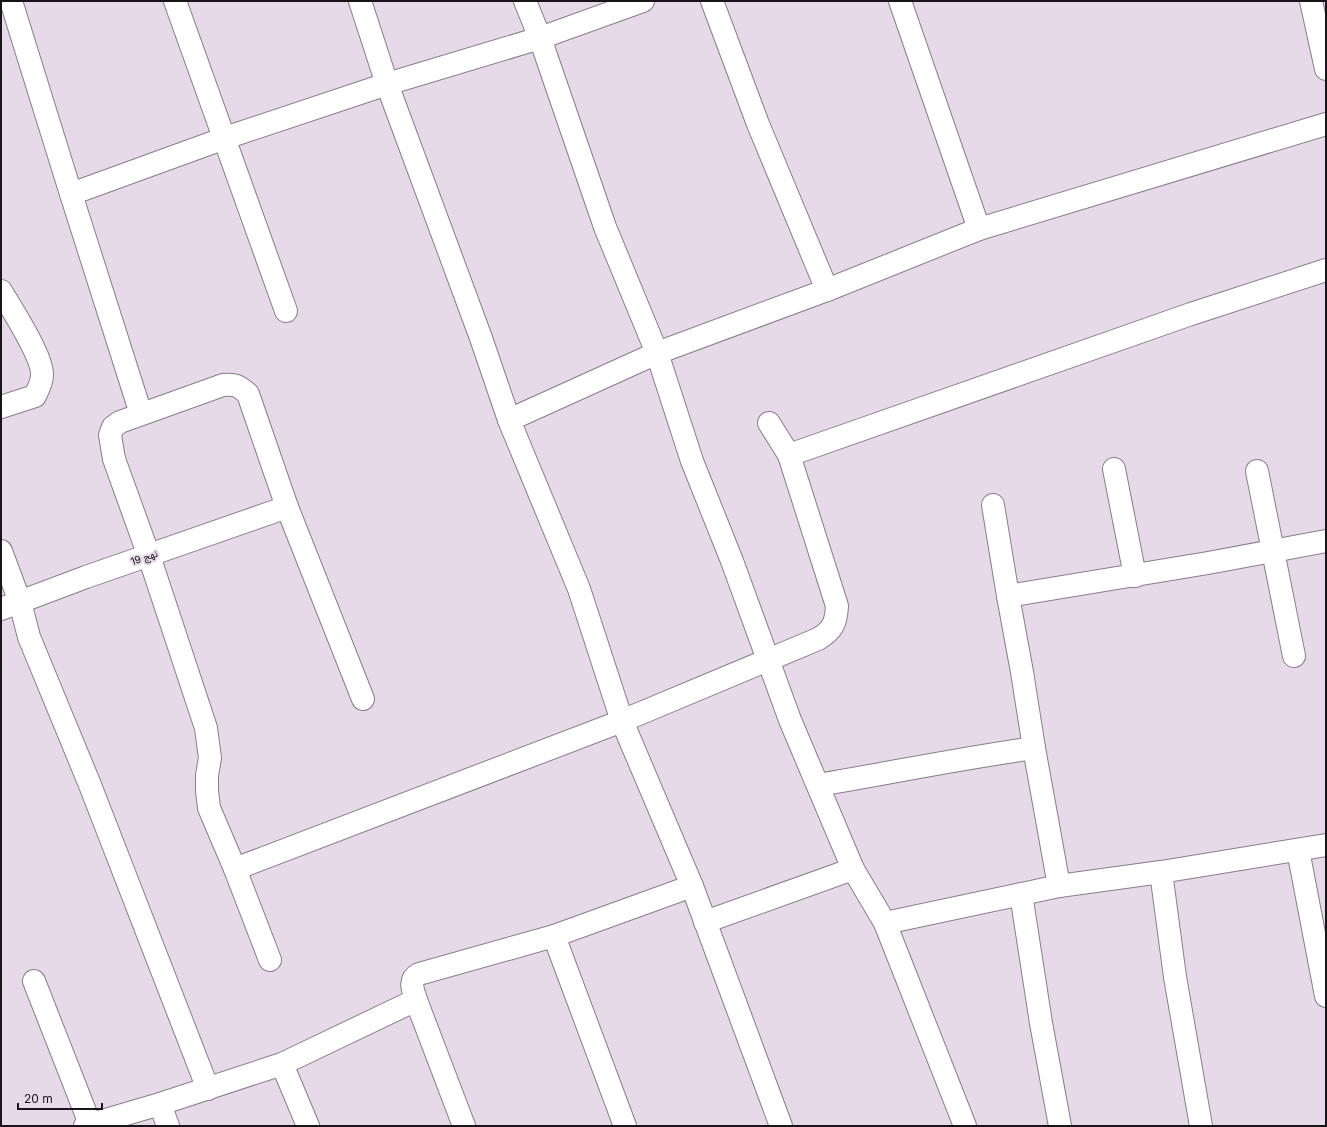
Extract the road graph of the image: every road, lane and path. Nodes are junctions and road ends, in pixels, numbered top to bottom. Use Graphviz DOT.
graph roads {
  1 [pos="11,1"];
  2 [pos="175,1"];
  3 [pos="360,1"];
  4 [pos="525,1"];
  5 [pos="643,1"];
  6 [pos="712,1"];
  7 [pos="900,1"];
  8 [pos="1311,1"];
  9 [pos="540,38"];
  10 [pos="1326,69"];
  11 [pos="387,84"];
  12 [pos="1326,124"];
  13 [pos="225,138"];
  14 [pos="71,194"];
  15 [pos="979,229"];
  16 [pos="1326,270"];
  17 [pos="827,290"];
  18 [pos="1,291"];
  19 [pos="286,311"];
  20 [pos="656,353"];
  21 [pos="1,408"];
  22 [pos="141,414"];
  23 [pos="509,420"];
  24 [pos="769,422"];
  25 [pos="789,455"];
  26 [pos="1114,469"];
  27 [pos="1258,471"];
  28 [pos="993,505"];
  29 [pos="286,507"];
  30 [pos="1326,541"];
  31 [pos="1,551"];
  32 [pos="1273,552"];
  33 [pos="149,556"];
  34 [pos="1135,576"];
  35 [pos="1008,596"];
  36 [pos="10,606"];
  37 [pos="1294,656"];
  38 [pos="767,660"];
  39 [pos="363,699"];
  40 [pos="622,721"];
  41 [pos="1034,748"];
  42 [pos="818,785"];
  43 [pos="1326,845"];
  44 [pos="1298,850"];
  45 [pos="235,869"];
  46 [pos="853,869"];
  47 [pos="1161,872"];
  48 [pos="692,886"];
  49 [pos="1059,886"];
  50 [pos="1022,894"];
  51 [pos="705,922"];
  52 [pos="885,923"];
  53 [pos="554,936"];
  54 [pos="270,960"];
  55 [pos="34,981"];
  56 [pos="1326,996"];
  57 [pos="416,1000"];
  58 [pos="282,1064"];
  59 [pos="208,1089"];
  60 [pos="160,1104"];
  61 [pos="87,1125"];
  62 [pos="168,1126"];
  63 [pos="308,1126"];
  64 [pos="464,1126"];
  65 [pos="625,1126"];
  66 [pos="781,1126"];
  67 [pos="966,1126"];
  68 [pos="1060,1126"];
  69 [pos="1201,1126"];
  1 -- 14 [label="street"];
  2 -- 13 [label="street"];
  3 -- 11 [label="street"];
  4 -- 9 [label="street"];
  5 -- 9 [label="street"];
  6 -- 17 [label="street"];
  7 -- 15 [label="street"];
  8 -- 10 [label="street"];
  9 -- 11 [label="street"];
  9 -- 20 [label="street"];
  11 -- 13 [label="street"];
  11 -- 23 [label="street"];
  12 -- 15 [label="street"];
  13 -- 14 [label="street"];
  13 -- 19 [label="street"];
  14 -- 22 [label="street"];
  15 -- 17 [label="street"];
  16 -- 25 [label="street"];
  17 -- 20 [label="street"];
  18 -- 21 [label="street"];
  20 -- 23 [label="street"];
  20 -- 38 [label="street"];
  22 -- 29 [label="street"];
  22 -- 33 [label="street"];
  23 -- 40 [label="street"];
  24 -- 25 [label="street"];
  25 -- 38 [label="street"];
  26 -- 34 [label="street"];
  27 -- 32 [label="street"];
  28 -- 35 [label="street"];
  29 -- 33 [label="street, نهج 19"];
  29 -- 39 [label="street"];
  30 -- 32 [label="street"];
  31 -- 36 [label="street"];
  32 -- 34 [label="street"];
  32 -- 37 [label="street"];
  33 -- 36 [label="street, نهج 19"];
  33 -- 45 [label="street"];
  34 -- 35 [label="street"];
  35 -- 41 [label="street"];
  36 -- 59 [label="street"];
  38 -- 40 [label="street"];
  38 -- 42 [label="street"];
  40 -- 45 [label="street"];
  40 -- 48 [label="street"];
  41 -- 42 [label="street"];
  41 -- 49 [label="street"];
  42 -- 46 [label="street"];
  43 -- 44 [label="street"];
  44 -- 47 [label="street"];
  44 -- 56 [label="street"];
  45 -- 54 [label="street"];
  46 -- 51 [label="street"];
  46 -- 52 [label="street"];
  47 -- 49 [label="street"];
  47 -- 69 [label="street"];
  48 -- 51 [label="street"];
  48 -- 53 [label="street"];
  49 -- 50 [label="street"];
  50 -- 52 [label="street"];
  50 -- 68 [label="street"];
  51 -- 66 [label="street"];
  52 -- 67 [label="street"];
  53 -- 57 [label="street"];
  53 -- 65 [label="street"];
  55 -- 61 [label="street"];
  57 -- 58 [label="street"];
  57 -- 64 [label="street"];
  58 -- 59 [label="street"];
  58 -- 63 [label="street"];
  59 -- 60 [label="street"];
  60 -- 61 [label="street"];
  60 -- 62 [label="street"];
}
